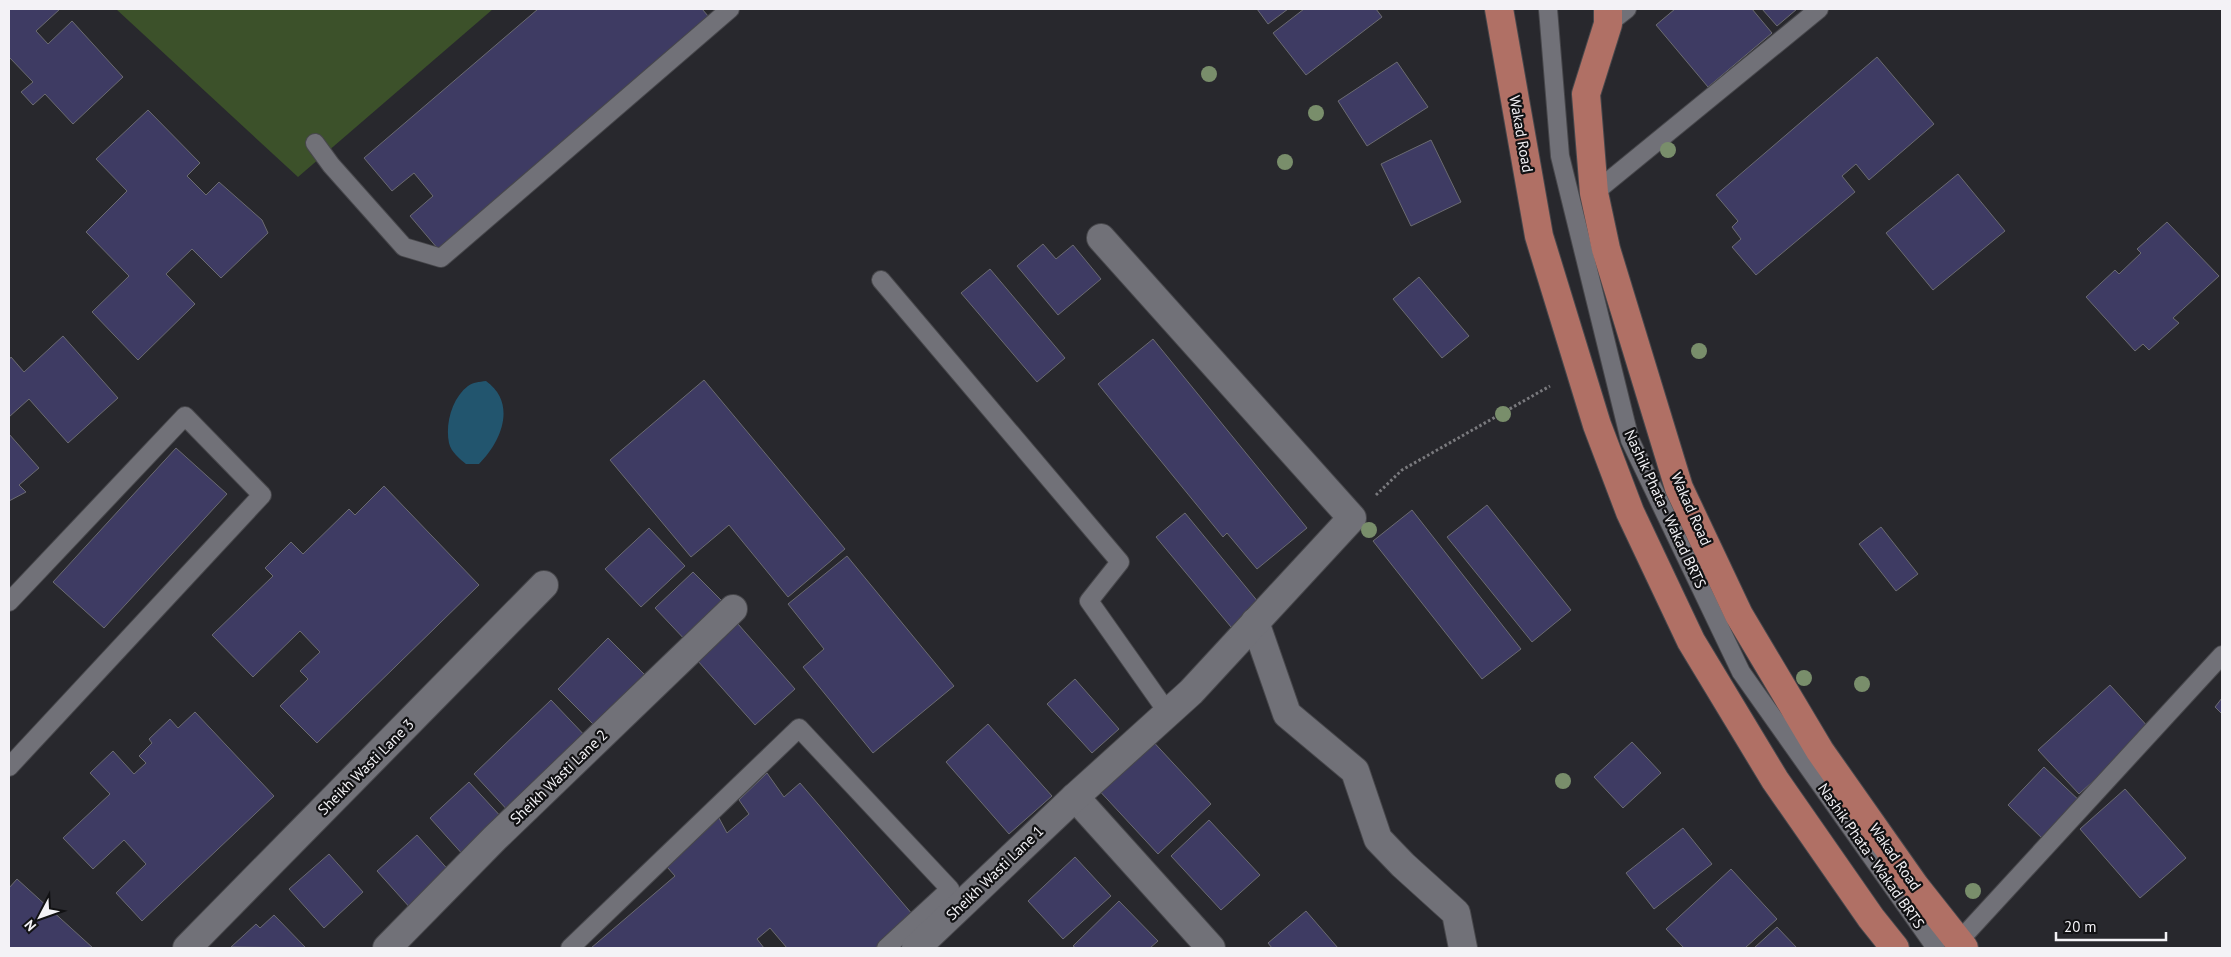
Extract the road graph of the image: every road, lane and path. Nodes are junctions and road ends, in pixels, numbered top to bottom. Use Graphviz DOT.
graph roads {
  1 [pos="730,9"];
  2 [pos="1499,9"];
  3 [pos="1548,9"];
  4 [pos="1819,9"];
  5 [pos="1614,14"];
  6 [pos="314,142"];
  7 [pos="1594,193"];
  8 [pos="1101,238"];
  9 [pos="881,280"];
  10 [pos="1579,369"];
  11 [pos="1352,518"];
  12 [pos="544,585"];
  13 [pos="9,602"];
  14 [pos="733,609"];
  15 [pos="1255,622"];
  16 [pos="2222,655"];
  17 [pos="1168,713"];
  18 [pos="9,767"];
  19 [pos="1074,797"];
  20 [pos="957,896"];
  21 [pos="1953,946"];
  22 [pos="187,948"];
  23 [pos="387,948"];
  24 [pos="570,948"];
  25 [pos="886,948"];
  26 [pos="916,948"];
  27 [pos="1211,948"];
  28 [pos="1463,948"];
  29 [pos="1895,948"];
  1 -- 6 [label="lane"];
  2 -- 10 [label="main road, Wakad Road"];
  3 -- 21 [label="lane, Nashik Phata - Wakad BRTS"];
  4 -- 7 [label="lane"];
  5 -- 7 [label="main road, Wakad Road"];
  7 -- 21 [label="main road, Wakad Road"];
  8 -- 11 [label="street"];
  9 -- 17 [label="lane"];
  10 -- 11 [label="path"];
  10 -- 29 [label="main road, Wakad Road"];
  11 -- 15 [label="street, Sheikh Wasti Lane 1"];
  12 -- 22 [label="street, Sheikh Wasti Lane 3"];
  13 -- 18 [label="lane"];
  14 -- 23 [label="street, Sheikh Wasti Lane 2"];
  15 -- 17 [label="street, Sheikh Wasti Lane 1"];
  15 -- 28 [label="street"];
  16 -- 21 [label="lane"];
  17 -- 19 [label="street, Sheikh Wasti Lane 1"];
  19 -- 20 [label="street, Sheikh Wasti Lane 1"];
  19 -- 27 [label="street"];
  20 -- 24 [label="lane"];
  20 -- 25 [label="lane"];
  20 -- 26 [label="street, Sheikh Wasti Lane 1"];
}
